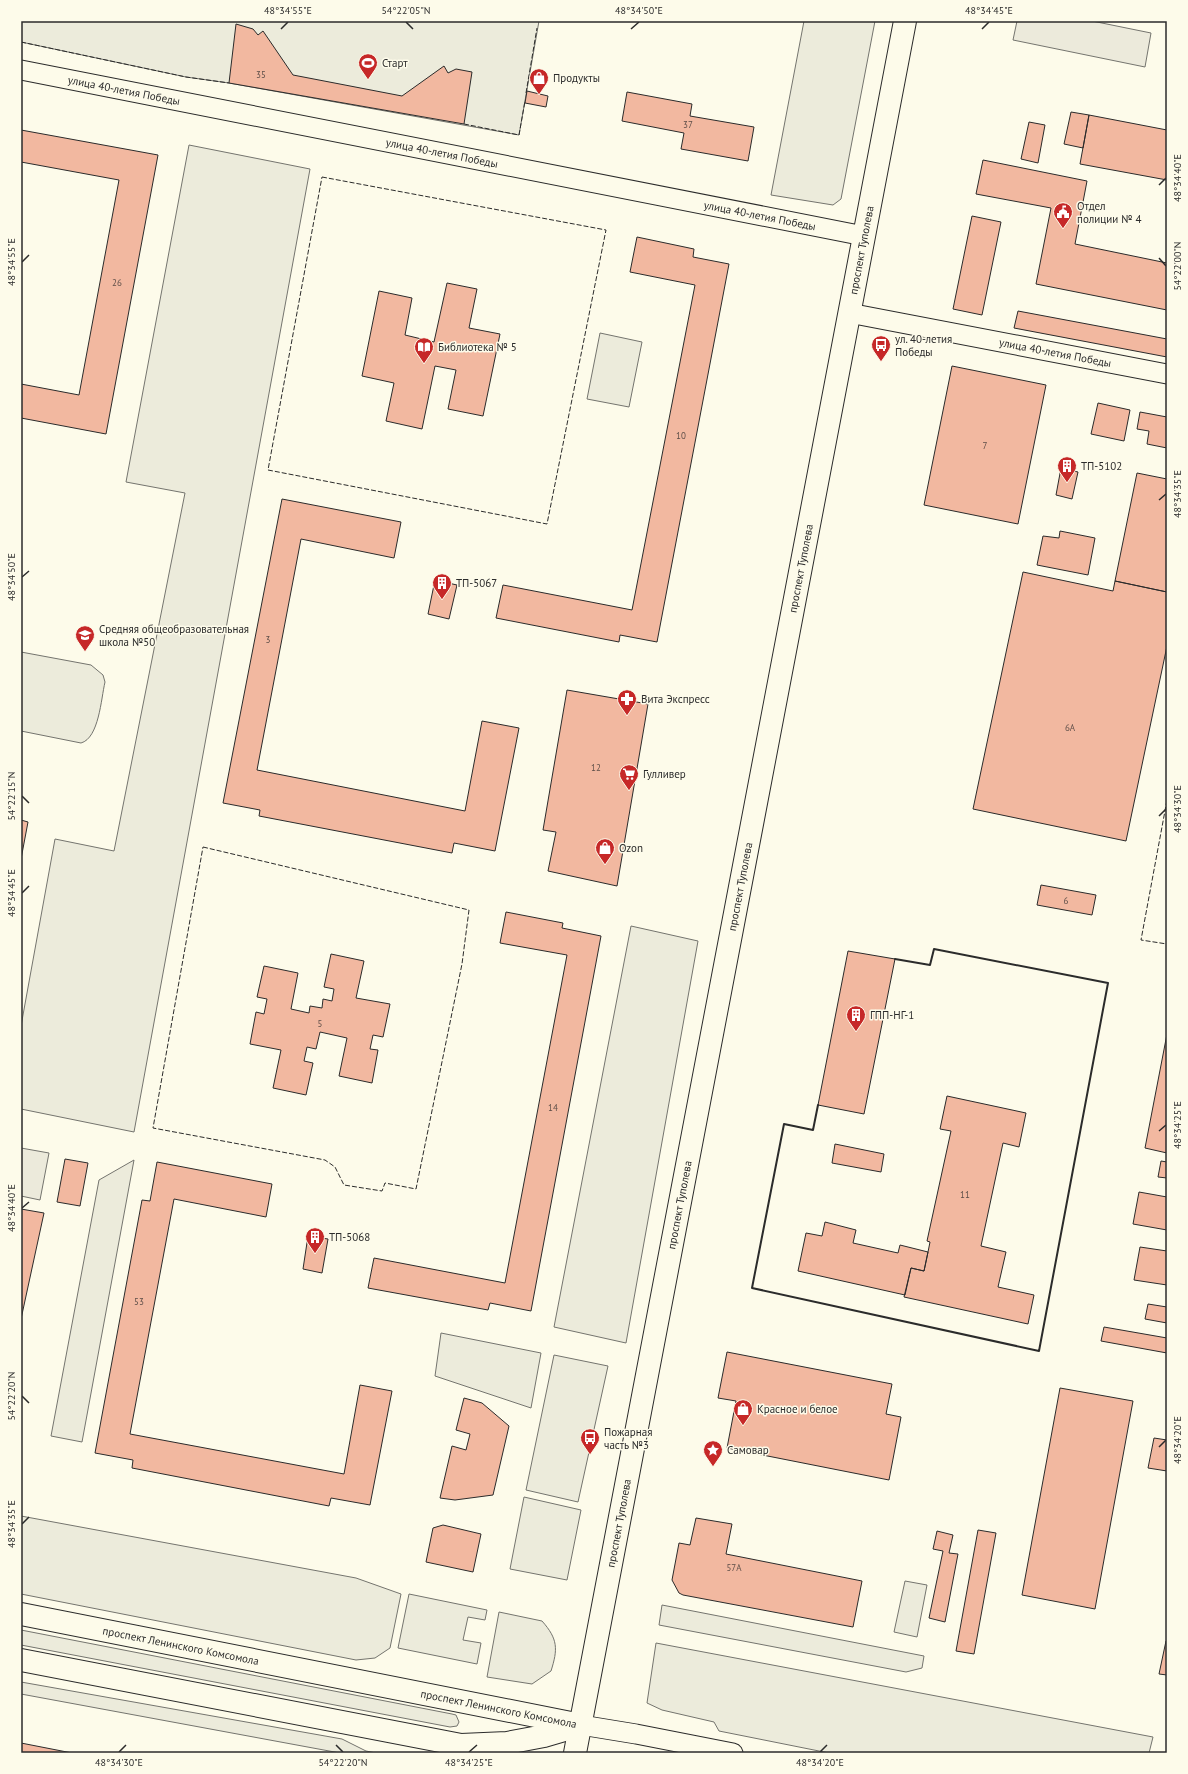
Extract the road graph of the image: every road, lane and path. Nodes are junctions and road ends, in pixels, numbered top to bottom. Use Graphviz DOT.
graph roads {
  1 [pos="904,21"];
  2 [pos="21,70"];
  3 [pos="864,236"];
  4 [pos="849,313"];
  5 [pos="1167,374"];
  6 [pos="21,1614"];
  7 [pos="21,1660"];
  8 [pos="581,1725"];
  9 [pos="461,1745"];
  10 [pos="481,1753"];
  11 [pos="575,1753"];
  12 [pos="734,1753"];
  1 -- 3 [label="main road, проспект Туполева"];
  2 -- 3 [label="street, улица 40-летия Победы"];
  3 -- 4 [label="main road, проспект Туполева"];
  4 -- 5 [label="street, улица 40-летия Победы"];
  4 -- 8 [label="main road, проспект Туполева"];
  6 -- 8 [label="main road, проспект Ленинского Комсомола"];
  7 -- 9 [label="main road, проспект Ленинского Комсомола"];
  8 -- 9 [label="main road, проспект Ленинского Комсомола"];
  8 -- 11 [label="main road, проспект Туполева"];
  8 -- 12 [label="street"];
  9 -- 10 [label="main road"];
}
